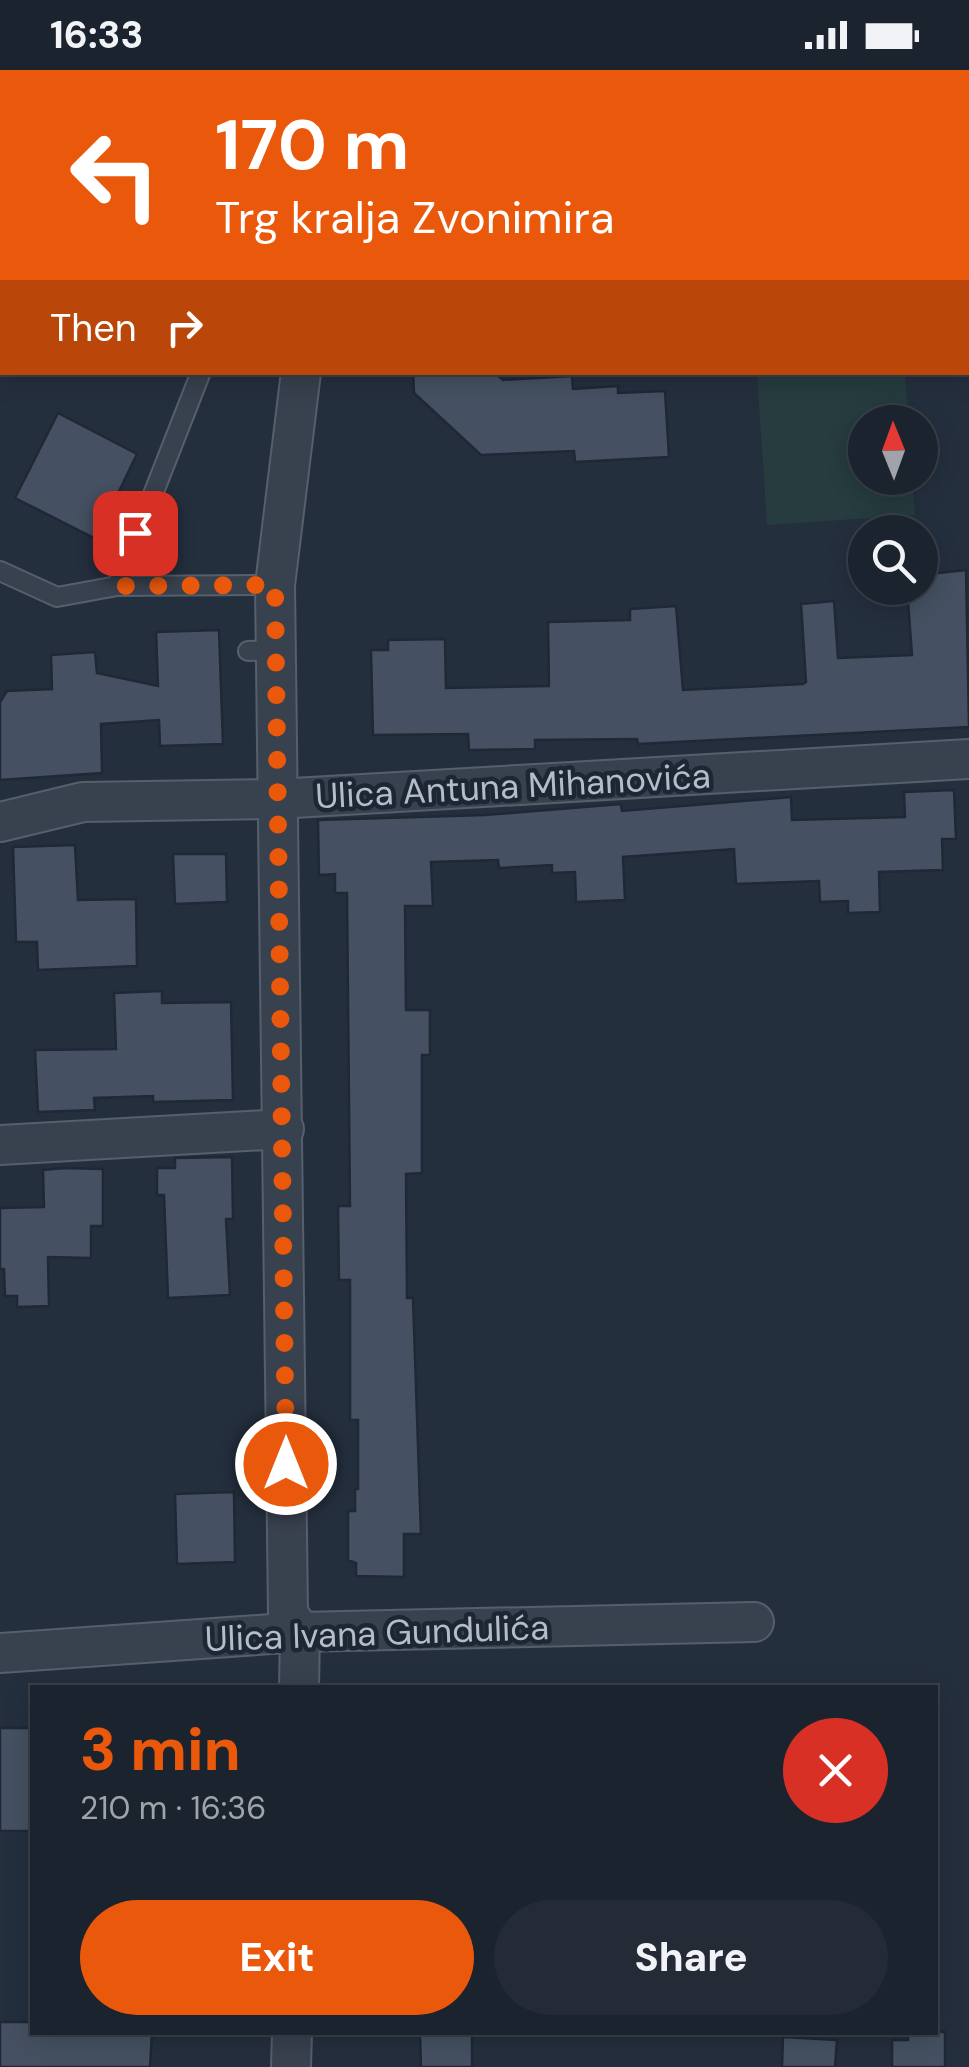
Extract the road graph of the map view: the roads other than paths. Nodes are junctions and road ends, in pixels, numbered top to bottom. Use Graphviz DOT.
graph roads {
  1 [pos="199,375"];
  2 [pos="302,375"];
  3 [pos="0,571"];
  4 [pos="275,585"];
  5 [pos="117,586"];
  6 [pos="969,759"];
  7 [pos="276,800"];
  8 [pos="0,822"];
  9 [pos="284,1129"];
  10 [pos="0,1145"];
  11 [pos="754,1622"];
  12 [pos="300,1632"];
  13 [pos="0,1653"];
  14 [pos="299,1685"];
  15 [pos="292,2035"];
  16 [pos="291,2067"];
  1 -- 5 [label="lane"];
  2 -- 4 [label="street"];
  3 -- 5 [label="lane"];
  4 -- 5 [label="lane"];
  4 -- 7 [label="street"];
  6 -- 7 [label="street, Ulica Antuna Mihanovića"];
  7 -- 8 [label="street, Ulica Antuna Mihanovića"];
  7 -- 9 [label="street"];
  9 -- 10 [label="street"];
  9 -- 12 [label="street"];
  11 -- 12 [label="street, Ulica Ivana Gundulića"];
  12 -- 13 [label="street, Ulica Ivana Gundulića"];
  12 -- 14 [label="street"];
  15 -- 16 [label="street"];
}
